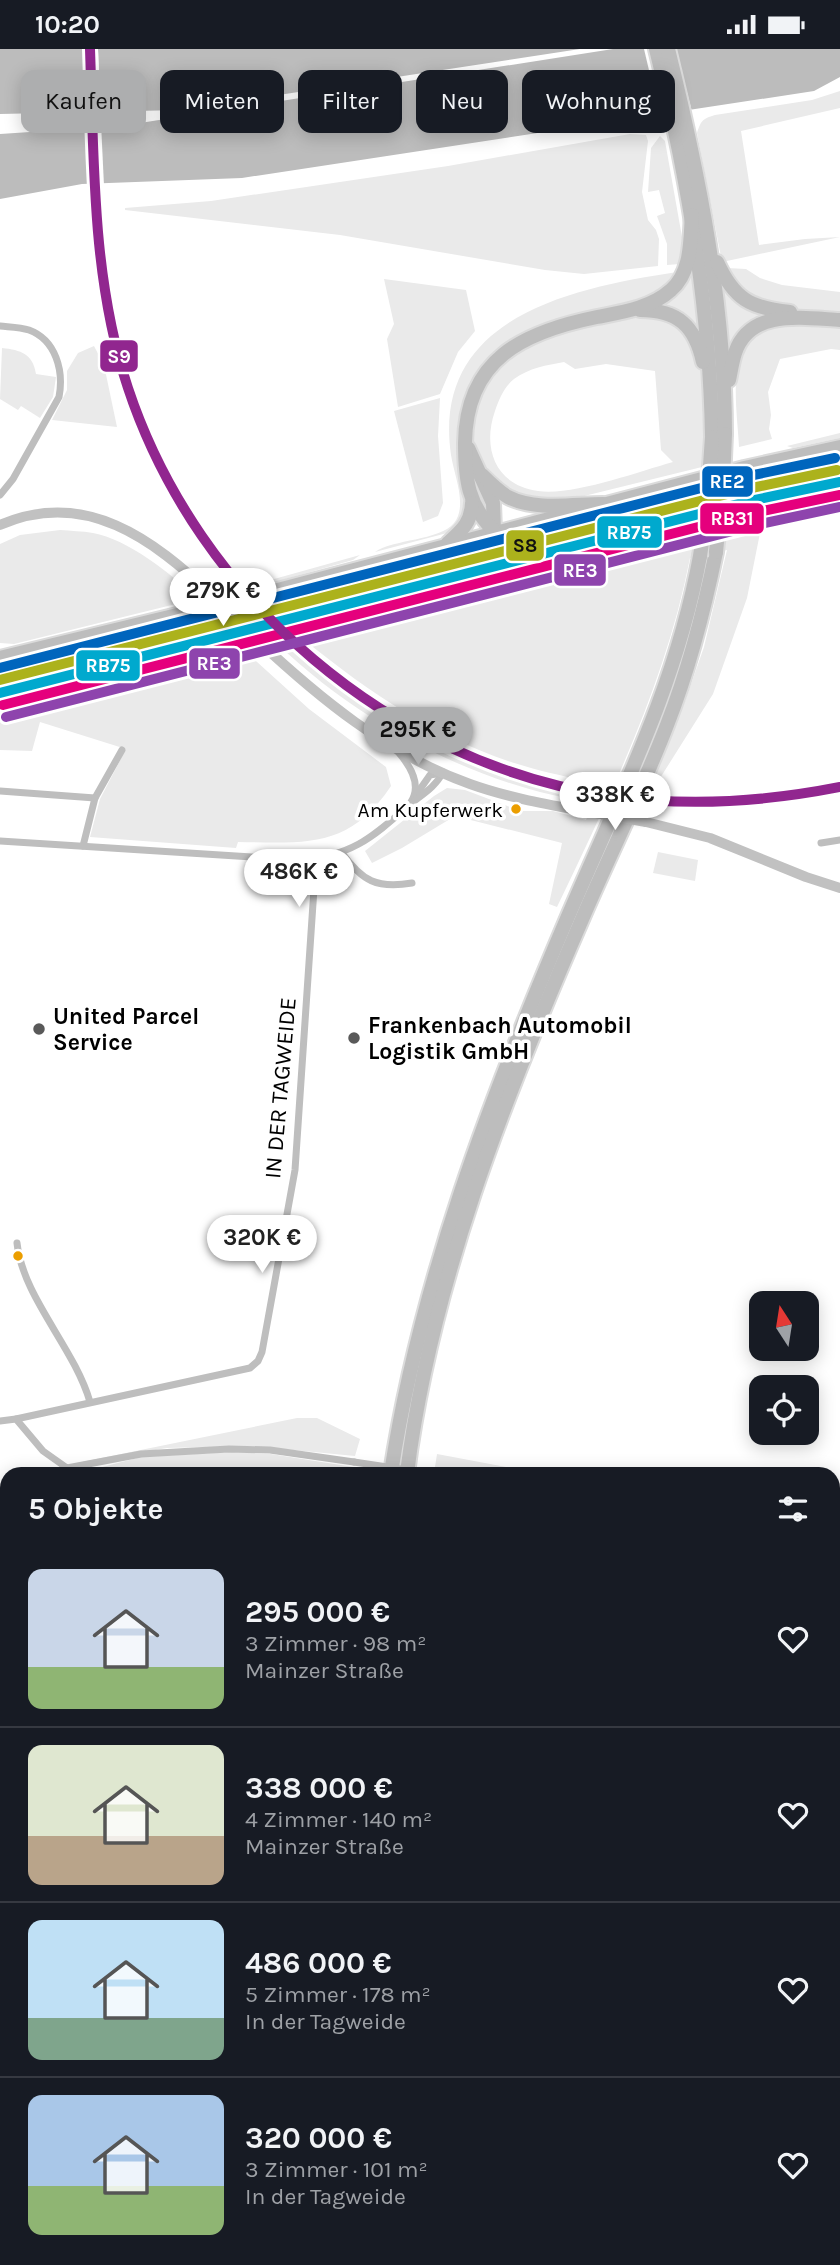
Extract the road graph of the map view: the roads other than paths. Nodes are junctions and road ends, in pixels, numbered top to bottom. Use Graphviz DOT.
graph roads {
  1 [pos="656,49"];
  2 [pos="668,49"];
  3 [pos="682,137"];
  4 [pos="692,215"];
  5 [pos="709,246"];
  6 [pos="632,310"];
  7 [pos="840,315"];
  8 [pos="840,320"];
  9 [pos="0,326"];
  10 [pos="718,399"];
  11 [pos="718,436"];
  12 [pos="465,440"];
  13 [pos="840,446"];
  14 [pos="482,475"];
  15 [pos="0,495"];
  16 [pos="472,503"];
  17 [pos="603,504"];
  18 [pos="0,525"];
  19 [pos="494,531"];
  20 [pos="448,543"];
  21 [pos="0,657"];
  22 [pos="394,746"];
  23 [pos="122,750"];
  24 [pos="443,772"];
  25 [pos="0,791"];
  26 [pos="415,795"];
  27 [pos="95,798"];
  28 [pos="409,806"];
  29 [pos="840,840"];
  30 [pos="0,841"];
  31 [pos="821,843"];
  32 [pos="83,846"];
  33 [pos="342,853"];
  34 [pos="316,859"];
  35 [pos="412,883"];
  36 [pos="840,888"];
  37 [pos="17,1243"];
  38 [pos="90,1402"];
  39 [pos="16,1419"];
  40 [pos="0,1421"];
  41 [pos="65,1467"];
  42 [pos="94,1467"];
  43 [pos="387,1467"];
  44 [pos="392,1467"];
  45 [pos="408,1467"];
  1 -- 3 [label="highway"];
  2 -- 3 [label="highway"];
  3 -- 4 [label="highway"];
  3 -- 5 [label="highway"];
  4 -- 6 [label="highway"];
  4 -- 10 [label="highway"];
  5 -- 7 [label="highway"];
  5 -- 10 [label="highway"];
  6 -- 10 [label="highway"];
  6 -- 12 [label="highway"];
  8 -- 10 [label="highway"];
  9 -- 15 [label="street"];
  10 -- 11 [label="highway"];
  11 -- 44 [label="highway, bridge"];
  11 -- 45 [label="highway, bridge"];
  12 -- 14 [label="highway"];
  12 -- 16 [label="highway"];
  13 -- 17 [label="main road"];
  14 -- 17 [label="highway"];
  14 -- 19 [label="highway"];
  16 -- 19 [label="highway"];
  16 -- 20 [label="highway"];
  17 -- 19 [label="main road"];
  18 -- 22 [label="main road, bridge"];
  19 -- 20 [label="main road"];
  20 -- 21 [label="main road"];
  22 -- 24 [label="main road"];
  22 -- 26 [label="street"];
  23 -- 27 [label="street"];
  24 -- 26 [label="street"];
  24 -- 28 [label="street"];
  24 -- 36 [label="main road, bridge"];
  25 -- 27 [label="street"];
  26 -- 28 [label="street"];
  27 -- 32 [label="street"];
  28 -- 33 [label="street"];
  29 -- 31 [label="street"];
  30 -- 32 [label="street"];
  32 -- 34 [label="street"];
  33 -- 34 [label="street"];
  33 -- 35 [label="street"];
  34 -- 38 [label="street, IN DER TAGWEIDE"];
  37 -- 38 [label="street"];
  38 -- 39 [label="street, IN DER TAGWEIDE"];
  39 -- 40 [label="street, IN DER TAGWEIDE"];
  39 -- 41 [label="street"];
  42 -- 43 [label="street, bridge"];
}
